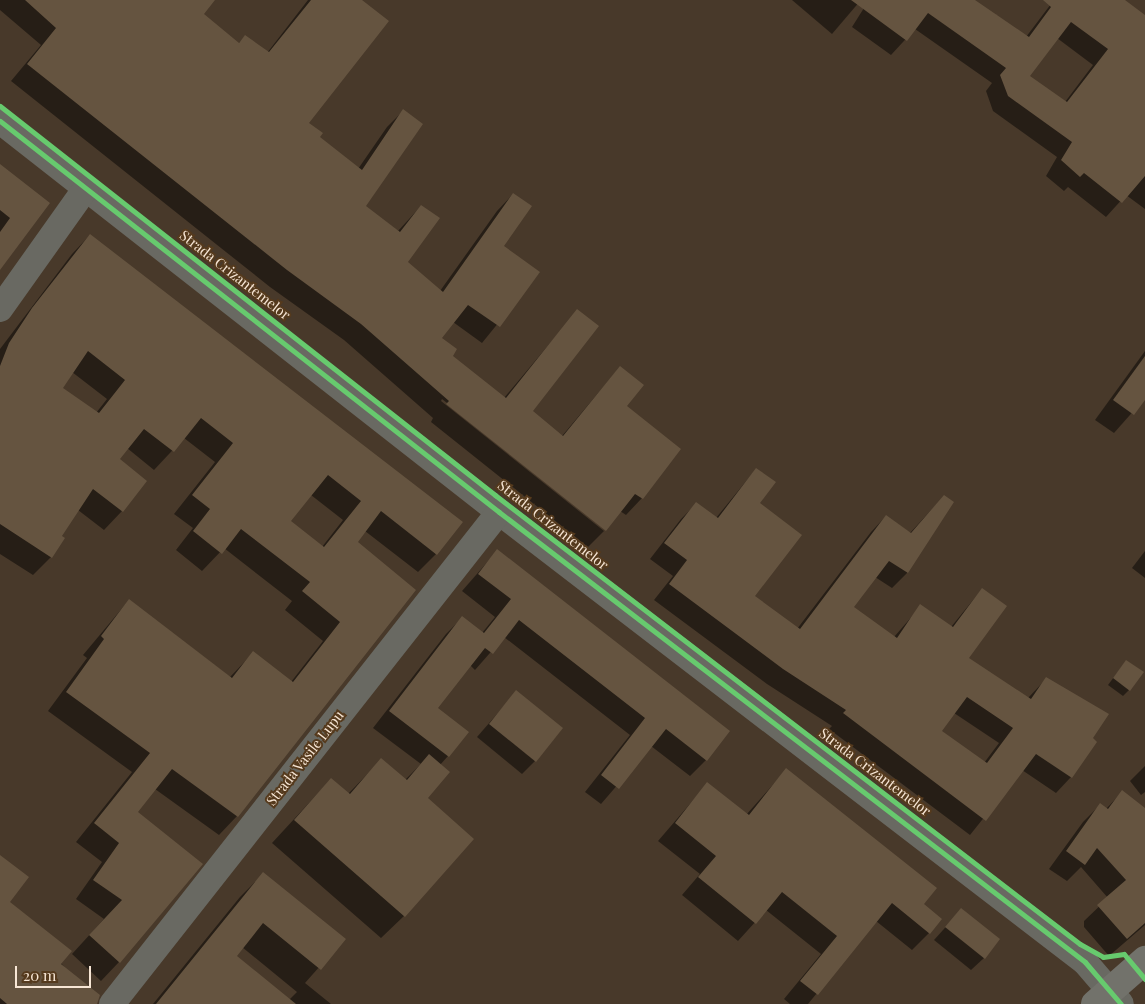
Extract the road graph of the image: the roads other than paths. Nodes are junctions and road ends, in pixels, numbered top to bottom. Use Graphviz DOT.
graph roads {
  1 [pos="0,121"];
  2 [pos="86,188"];
  3 [pos="0,309"];
  4 [pos="499,512"];
  5 [pos="1145,960"];
  6 [pos="1109,999"];
  7 [pos="112,1004"];
  1 -- 2 [label="street, Strada Crizantemelor"];
  2 -- 3 [label="street"];
  2 -- 4 [label="street, Strada Crizantemelor"];
  4 -- 6 [label="street, Strada Crizantemelor"];
  4 -- 7 [label="street, Strada Vasile Lupu"];
  5 -- 6 [label="main road"];
}
